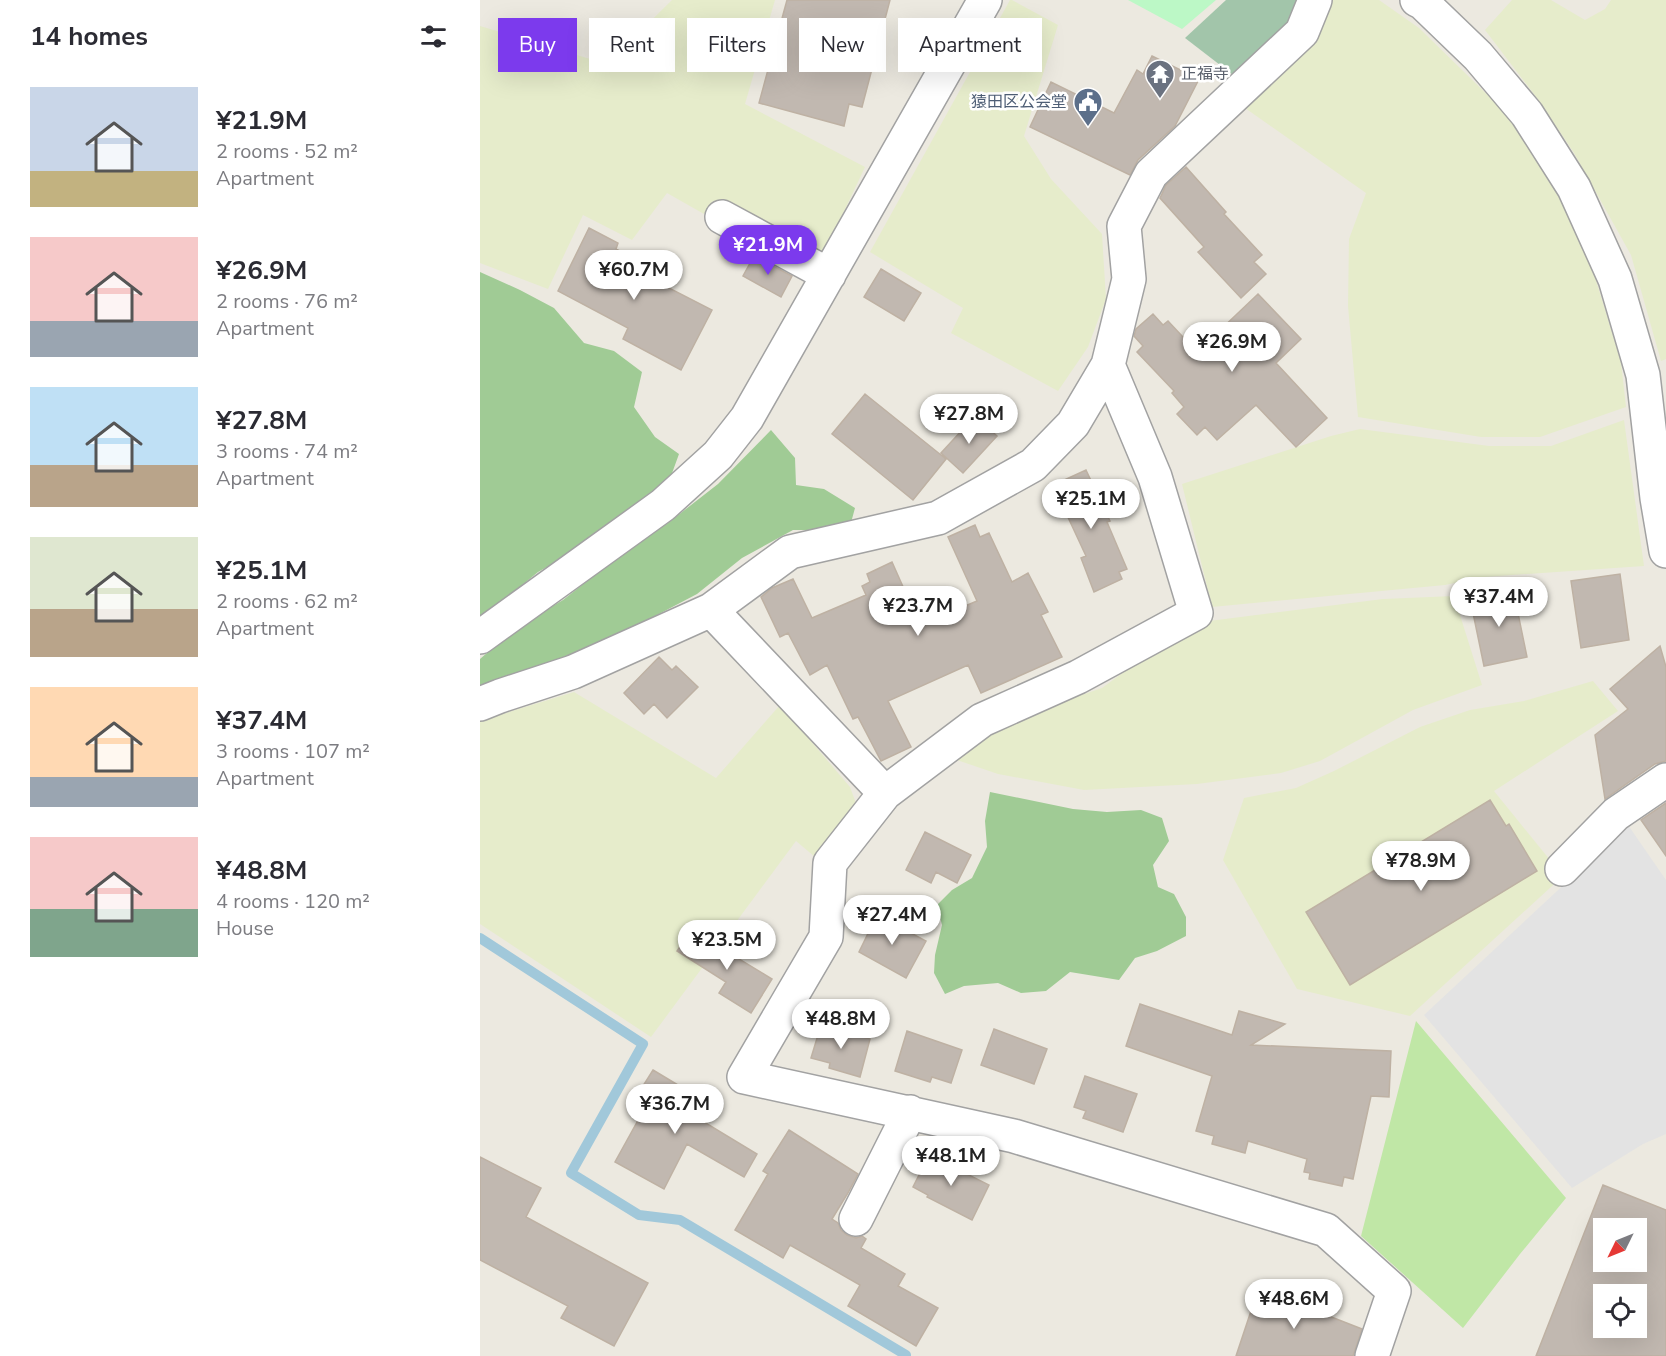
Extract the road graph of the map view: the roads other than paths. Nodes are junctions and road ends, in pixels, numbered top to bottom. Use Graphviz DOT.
graph roads {
  1 [pos="985,0"];
  2 [pos="1315,0"];
  3 [pos="1417,0"];
  4 [pos="722,217"];
  5 [pos="829,275"];
  6 [pos="1108,365"];
  7 [pos="1666,551"];
  8 [pos="711,610"];
  9 [pos="480,637"];
  10 [pos="480,704"];
  11 [pos="1666,780"];
  12 [pos="885,793"];
  13 [pos="1562,869"];
  14 [pos="910,1113"];
  15 [pos="856,1219"];
  16 [pos="1372,1356"];
  1 -- 5 [label="street"];
  2 -- 6 [label="street"];
  3 -- 7 [label="street"];
  4 -- 5 [label="street"];
  5 -- 9 [label="street"];
  6 -- 8 [label="street"];
  6 -- 12 [label="street"];
  8 -- 10 [label="street"];
  8 -- 12 [label="street"];
  11 -- 13 [label="street"];
  12 -- 14 [label="street"];
  14 -- 15 [label="street"];
  14 -- 16 [label="street"];
}
